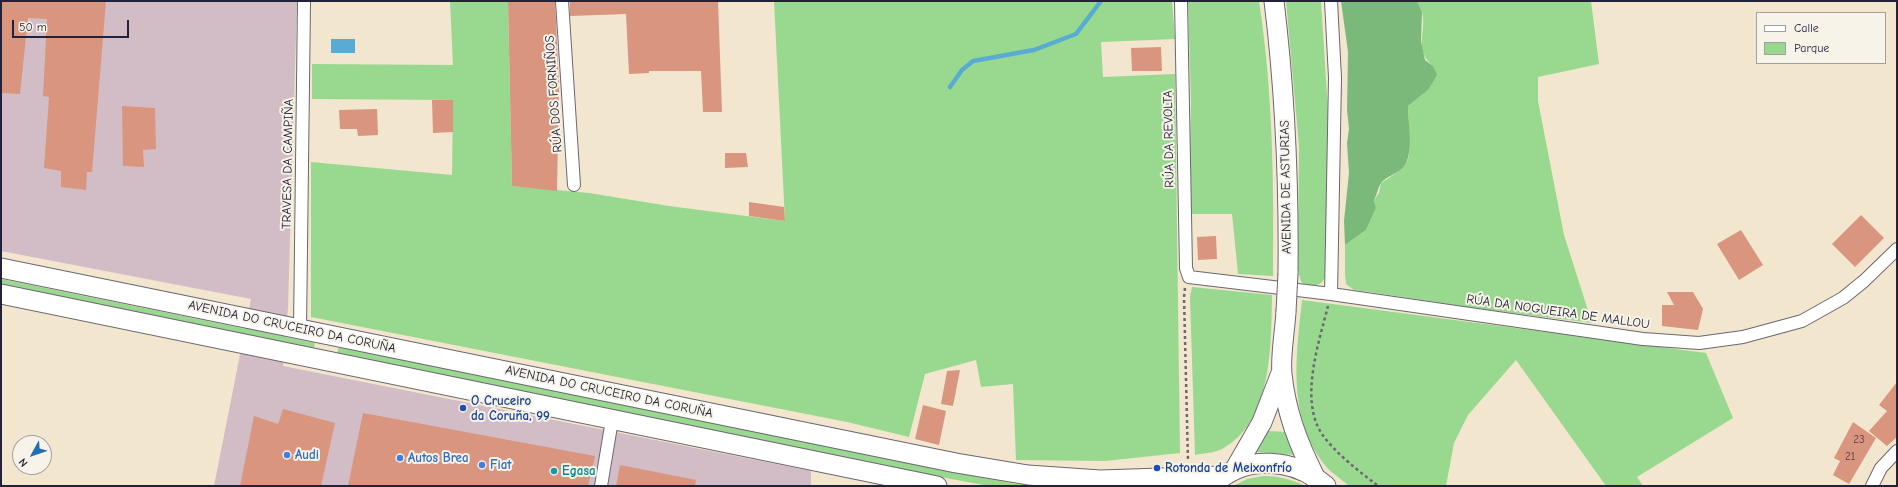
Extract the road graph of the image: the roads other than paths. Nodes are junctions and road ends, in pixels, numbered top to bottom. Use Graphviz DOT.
graph roads {
  1 [pos="304,1"];
  2 [pos="562,1"];
  3 [pos="1181,1"];
  4 [pos="1274,1"];
  5 [pos="1331,1"];
  6 [pos="574,184"];
  7 [pos="1897,249"];
  8 [pos="1,268"];
  9 [pos="1189,277"];
  10 [pos="1,294"];
  11 [pos="1331,294"];
  12 [pos="300,328"];
  13 [pos="1281,373"];
  14 [pos="612,420"];
  15 [pos="1897,451"];
  16 [pos="1223,477"];
  17 [pos="1320,481"];
  18 [pos="601,486"];
  19 [pos="936,486"];
  20 [pos="1872,486"];
  1 -- 12 [label="street, TRAVESA DA CAMPIÑA"];
  2 -- 6 [label="street, RÚA DOS FORNIÑOS"];
  3 -- 9 [label="street, RÚA DA REVOLTA"];
  4 -- 13 [label="main road, AVENIDA DE ASTURIAS, bridge"];
  5 -- 11 [label="street"];
  7 -- 11 [label="street, RÚA DA NOGUEIRA DE MALLOU"];
  8 -- 12 [label="main road, AVENIDA DO CRUCEIRO DA CORUÑA"];
  9 -- 11 [label="street, RÚA DA NOGUEIRA DE MALLOU"];
  10 -- 14 [label="main road, AVENIDA DO CRUCEIRO DA CORUÑA"];
  12 -- 16 [label="main road, AVENIDA DO CRUCEIRO DA CORUÑA"];
  13 -- 16 [label="main road, AVENIDA DE ASTURIAS"];
  13 -- 17 [label="main road, AVENIDA DE ASTURIAS"];
  14 -- 18 [label="street"];
  14 -- 19 [label="main road, AVENIDA DO CRUCEIRO DA CORUÑA"];
  15 -- 20 [label="street"];
  16 -- 17 [label="main road, AVENIDA DO CRUCEIRO DA CORUÑA"];
}
